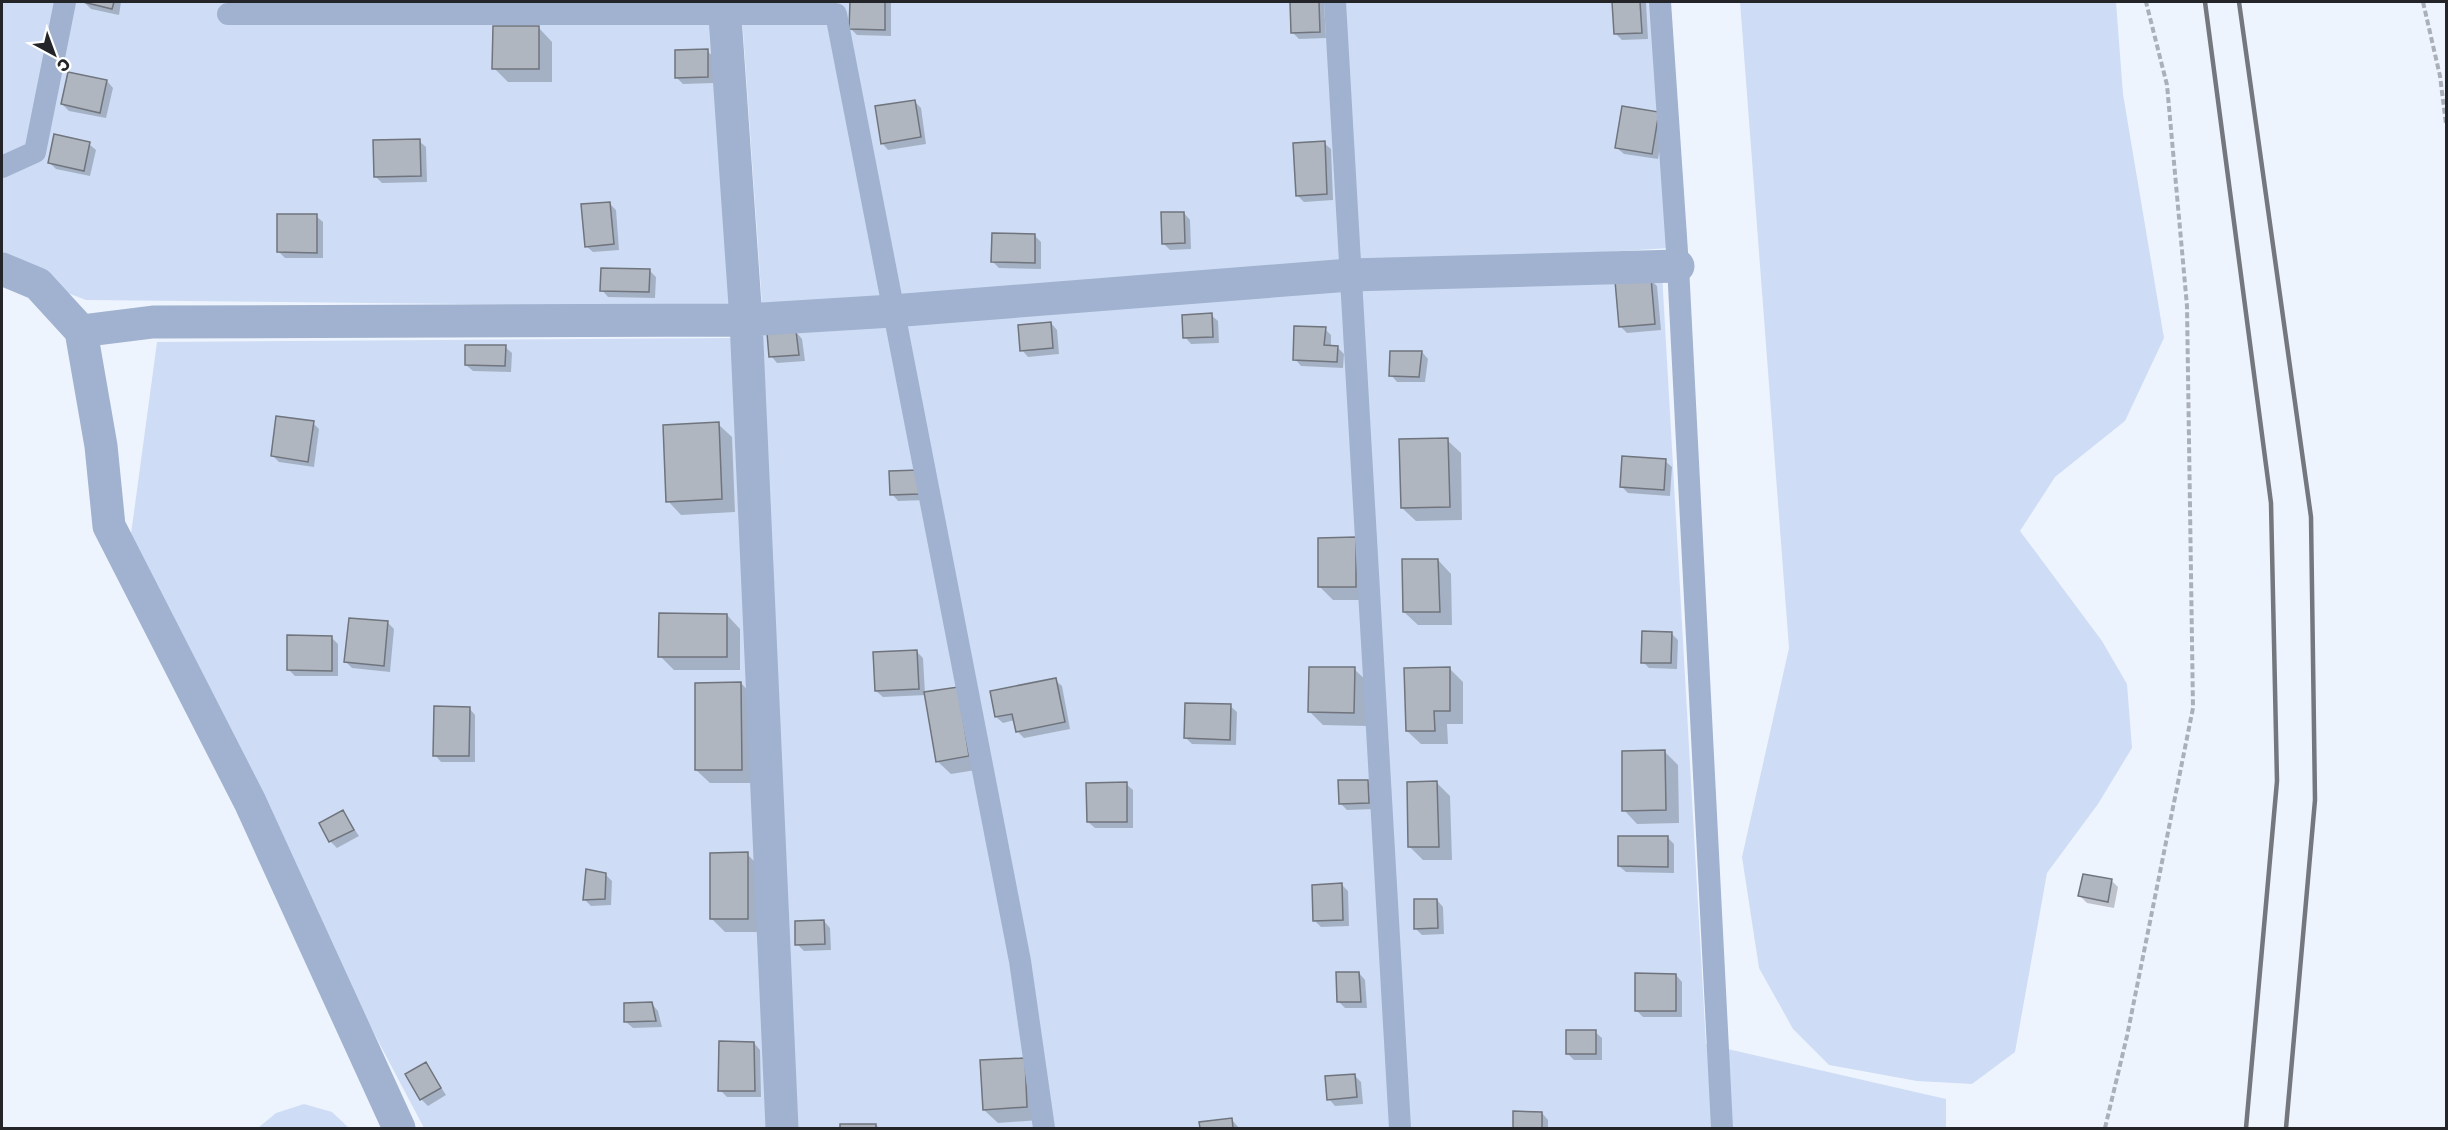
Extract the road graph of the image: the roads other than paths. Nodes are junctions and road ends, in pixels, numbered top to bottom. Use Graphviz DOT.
graph roads {
  1 [pos="65,2"];
  2 [pos="1335,2"];
  3 [pos="1660,2"];
  4 [pos="724,8"];
  5 [pos="228,14"];
  6 [pos="2,166"];
  7 [pos="1678,266"];
  8 [pos="2,269"];
  9 [pos="1350,275"];
  10 [pos="892,311"];
  11 [pos="746,320"];
  12 [pos="81,331"];
  13 [pos="399,1128"];
  14 [pos="782,1128"];
  15 [pos="1044,1128"];
  16 [pos="1400,1128"];
  17 [pos="1722,1128"];
  1 -- 6 [label="lane"];
  2 -- 9 [label="lane"];
  3 -- 7 [label="lane"];
  4 -- 5 [label="lane"];
  4 -- 10 [label="lane"];
  4 -- 11 [label="street"];
  7 -- 9 [label="street"];
  7 -- 17 [label="lane"];
  8 -- 12 [label="street"];
  9 -- 10 [label="street"];
  9 -- 16 [label="lane"];
  10 -- 11 [label="street"];
  10 -- 15 [label="lane"];
  11 -- 12 [label="street"];
  11 -- 14 [label="street"];
  12 -- 13 [label="street"];
}
